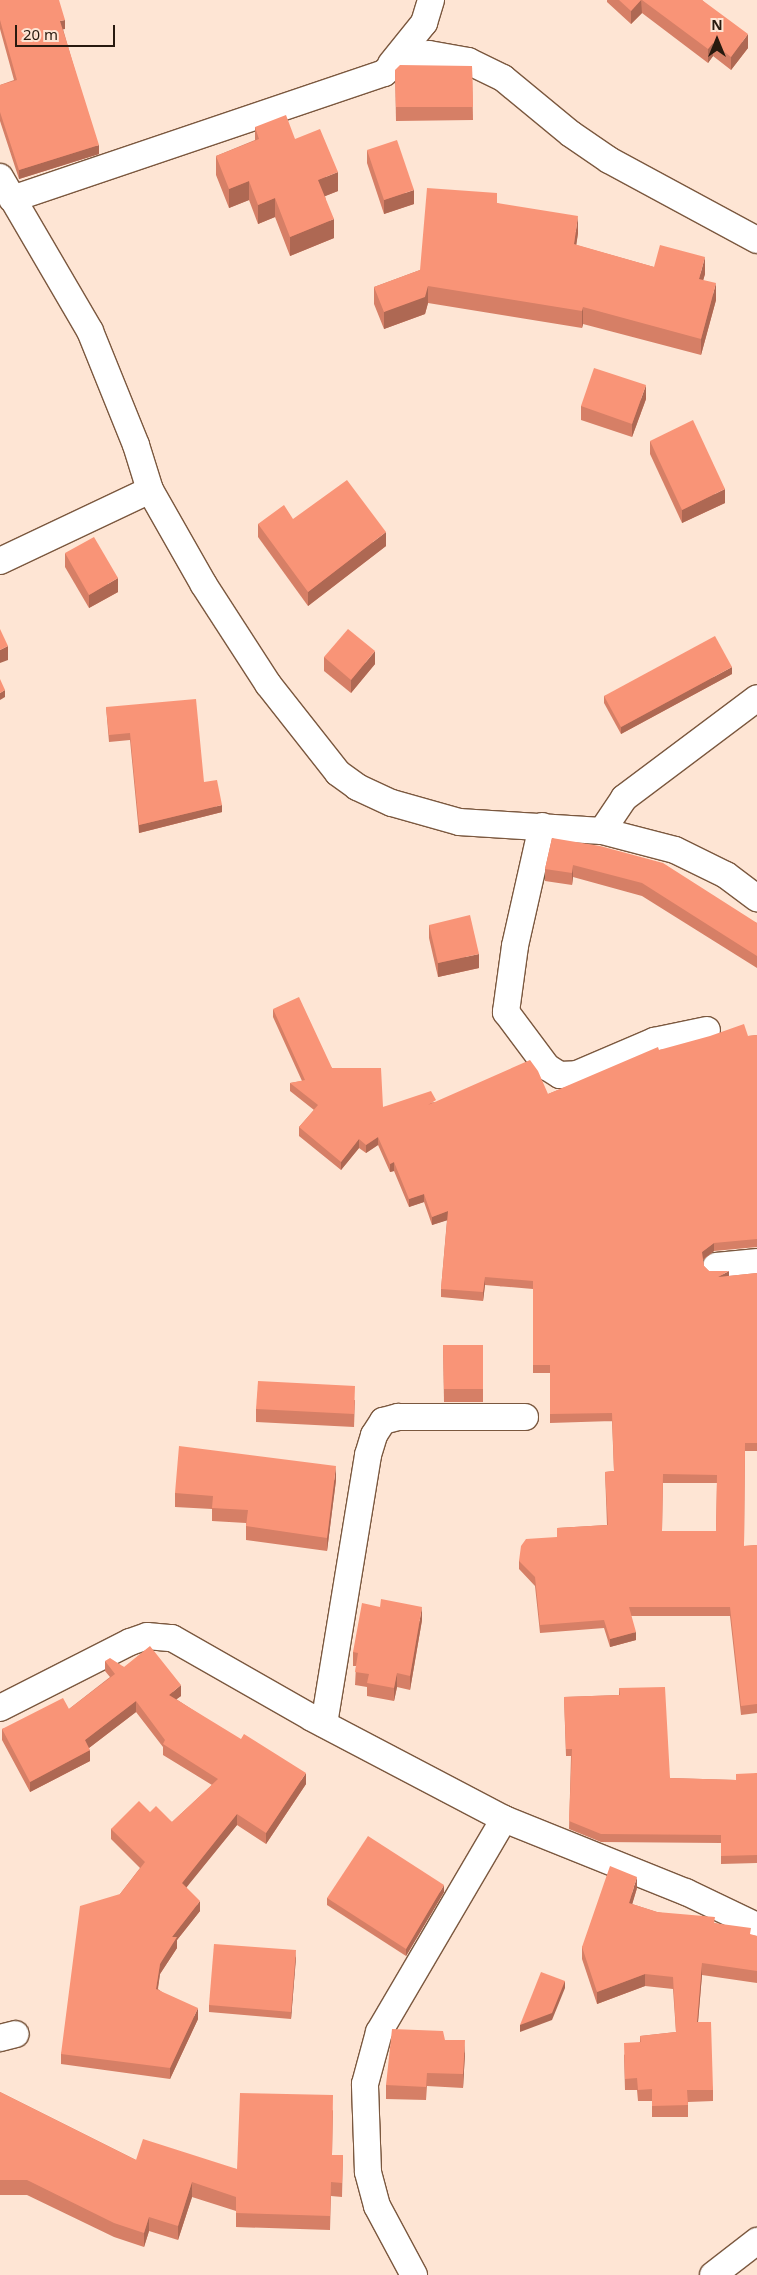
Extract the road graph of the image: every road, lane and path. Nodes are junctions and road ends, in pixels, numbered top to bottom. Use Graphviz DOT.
graph roads {
  1 [pos="431,0"];
  2 [pos="384,74"];
  3 [pos="6,188"];
  4 [pos="757,240"];
  5 [pos="150,490"];
  6 [pos="0,561"];
  7 [pos="757,698"];
  8 [pos="542,826"];
  9 [pos="602,831"];
  10 [pos="757,898"];
  11 [pos="707,1030"];
  12 [pos="757,1262"];
  13 [pos="716,1266"];
  14 [pos="524,1417"];
  15 [pos="0,1708"];
  16 [pos="324,1724"];
  17 [pos="504,1819"];
  18 [pos="757,1926"];
  19 [pos="757,2241"];
  20 [pos="414,2275"];
  21 [pos="713,2275"];
  1 -- 2 [label="street"];
  2 -- 3 [label="street"];
  2 -- 4 [label="street"];
  3 -- 5 [label="street"];
  5 -- 6 [label="street"];
  5 -- 8 [label="street"];
  7 -- 9 [label="street"];
  8 -- 9 [label="street"];
  8 -- 11 [label="street"];
  9 -- 10 [label="street"];
  12 -- 13 [label="street"];
  14 -- 16 [label="street"];
  15 -- 16 [label="street"];
  16 -- 17 [label="street"];
  17 -- 18 [label="street"];
  17 -- 20 [label="street"];
  19 -- 21 [label="street"];
}
